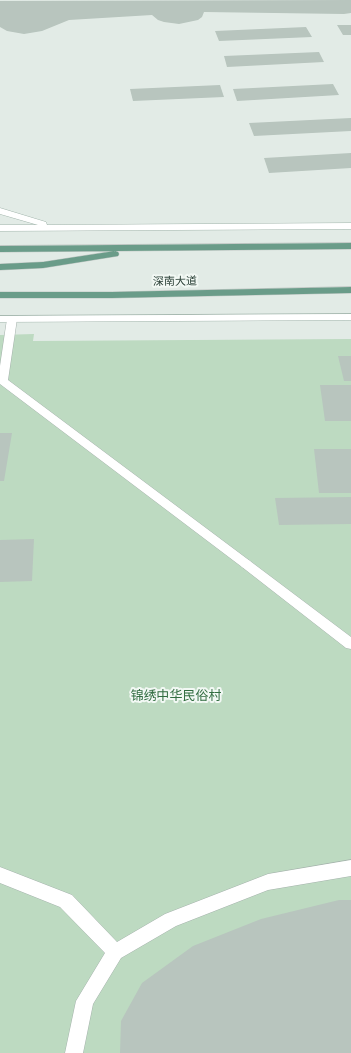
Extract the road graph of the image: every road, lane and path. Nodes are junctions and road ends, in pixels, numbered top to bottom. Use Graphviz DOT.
graph roads {
  1 [pos="0,211"];
  2 [pos="351,226"];
  3 [pos="0,228"];
  4 [pos="56,228"];
  5 [pos="351,246"];
  6 [pos="160,248"];
  7 [pos="0,249"];
  8 [pos="0,267"];
  9 [pos="351,290"];
  10 [pos="0,295"];
  11 [pos="351,317"];
  12 [pos="0,319"];
  13 [pos="12,319"];
  14 [pos="351,644"];
  15 [pos="351,868"];
  16 [pos="0,875"];
  17 [pos="115,952"];
  18 [pos="74,1053"];
  1 -- 4 [label="main road"];
  2 -- 4 [label="main road"];
  3 -- 4 [label="main road"];
  5 -- 6 [label="main road"];
  6 -- 7 [label="main road"];
  6 -- 8 [label="main road"];
  9 -- 10 [label="main road, 深南大道"];
  11 -- 13 [label="main road"];
  12 -- 13 [label="main road"];
  13 -- 14 [label="main road"];
  15 -- 17 [label="main road"];
  16 -- 17 [label="main road"];
  17 -- 18 [label="main road"];
}
